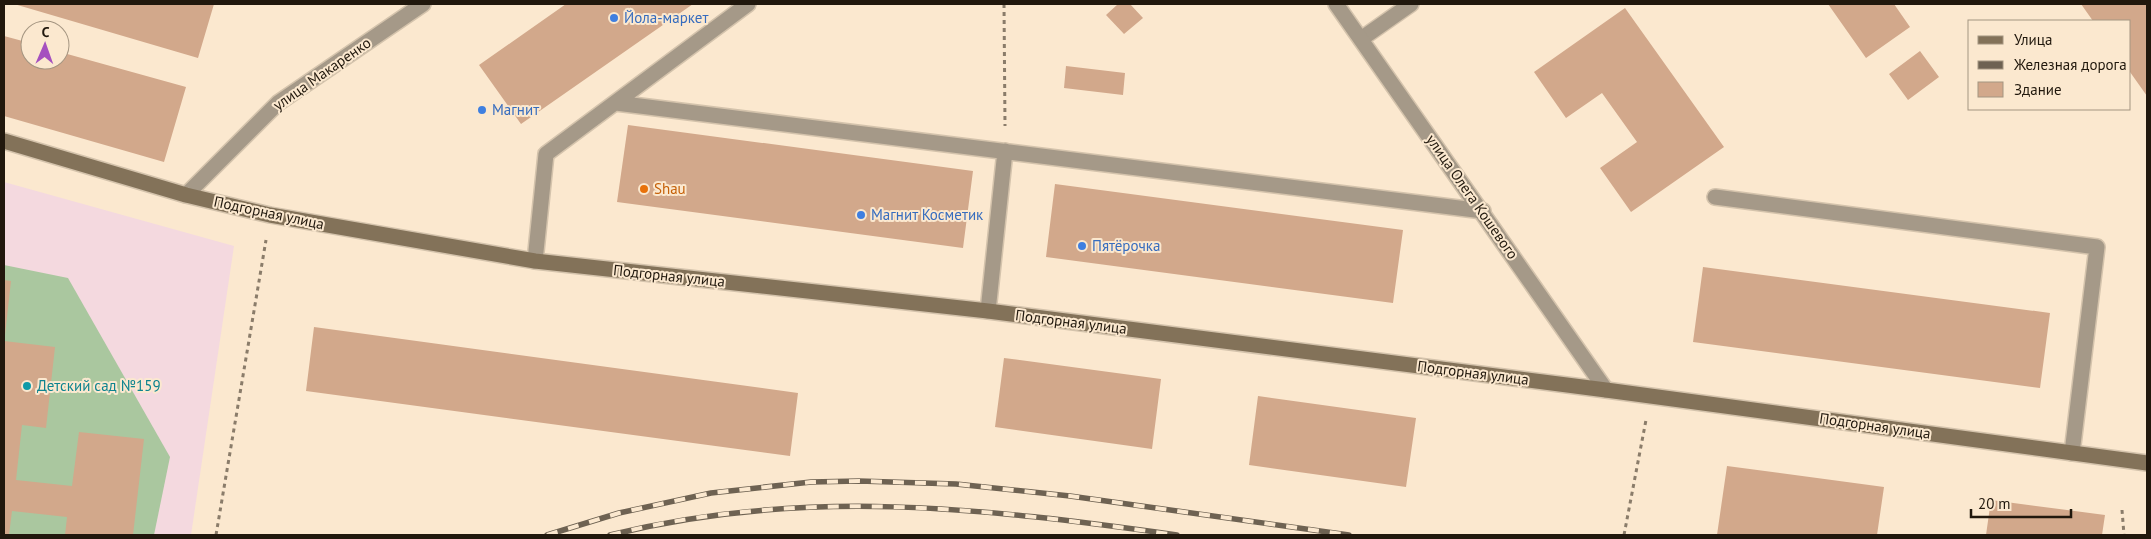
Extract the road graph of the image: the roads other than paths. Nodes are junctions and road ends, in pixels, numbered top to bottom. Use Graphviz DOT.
graph roads {
  1 [pos="423,4"];
  2 [pos="748,4"];
  3 [pos="1336,4"];
  4 [pos="1411,4"];
  5 [pos="1362,39"];
  6 [pos="616,102"];
  7 [pos="4,141"];
  8 [pos="1005,151"];
  9 [pos="186,195"];
  10 [pos="1715,197"];
  11 [pos="1483,211"];
  12 [pos="535,261"];
  13 [pos="988,311"];
  14 [pos="1606,390"];
  15 [pos="2072,453"];
  16 [pos="2147,463"];
  1 -- 9 [label="street, улица Макаренко"];
  2 -- 6 [label="street"];
  3 -- 5 [label="street, улица Олега Кошевого"];
  4 -- 5 [label="street"];
  5 -- 11 [label="street, улица Олега Кошевого"];
  6 -- 8 [label="street"];
  6 -- 12 [label="street"];
  7 -- 9 [label="street, Подгорная улица"];
  8 -- 11 [label="street"];
  8 -- 13 [label="street"];
  9 -- 12 [label="street, Подгорная улица"];
  10 -- 15 [label="street"];
  11 -- 14 [label="street, улица Олега Кошевого"];
  12 -- 13 [label="street, Подгорная улица"];
  13 -- 14 [label="street, Подгорная улица"];
  14 -- 15 [label="street, Подгорная улица"];
  15 -- 16 [label="street, Подгорная улица"];
}
